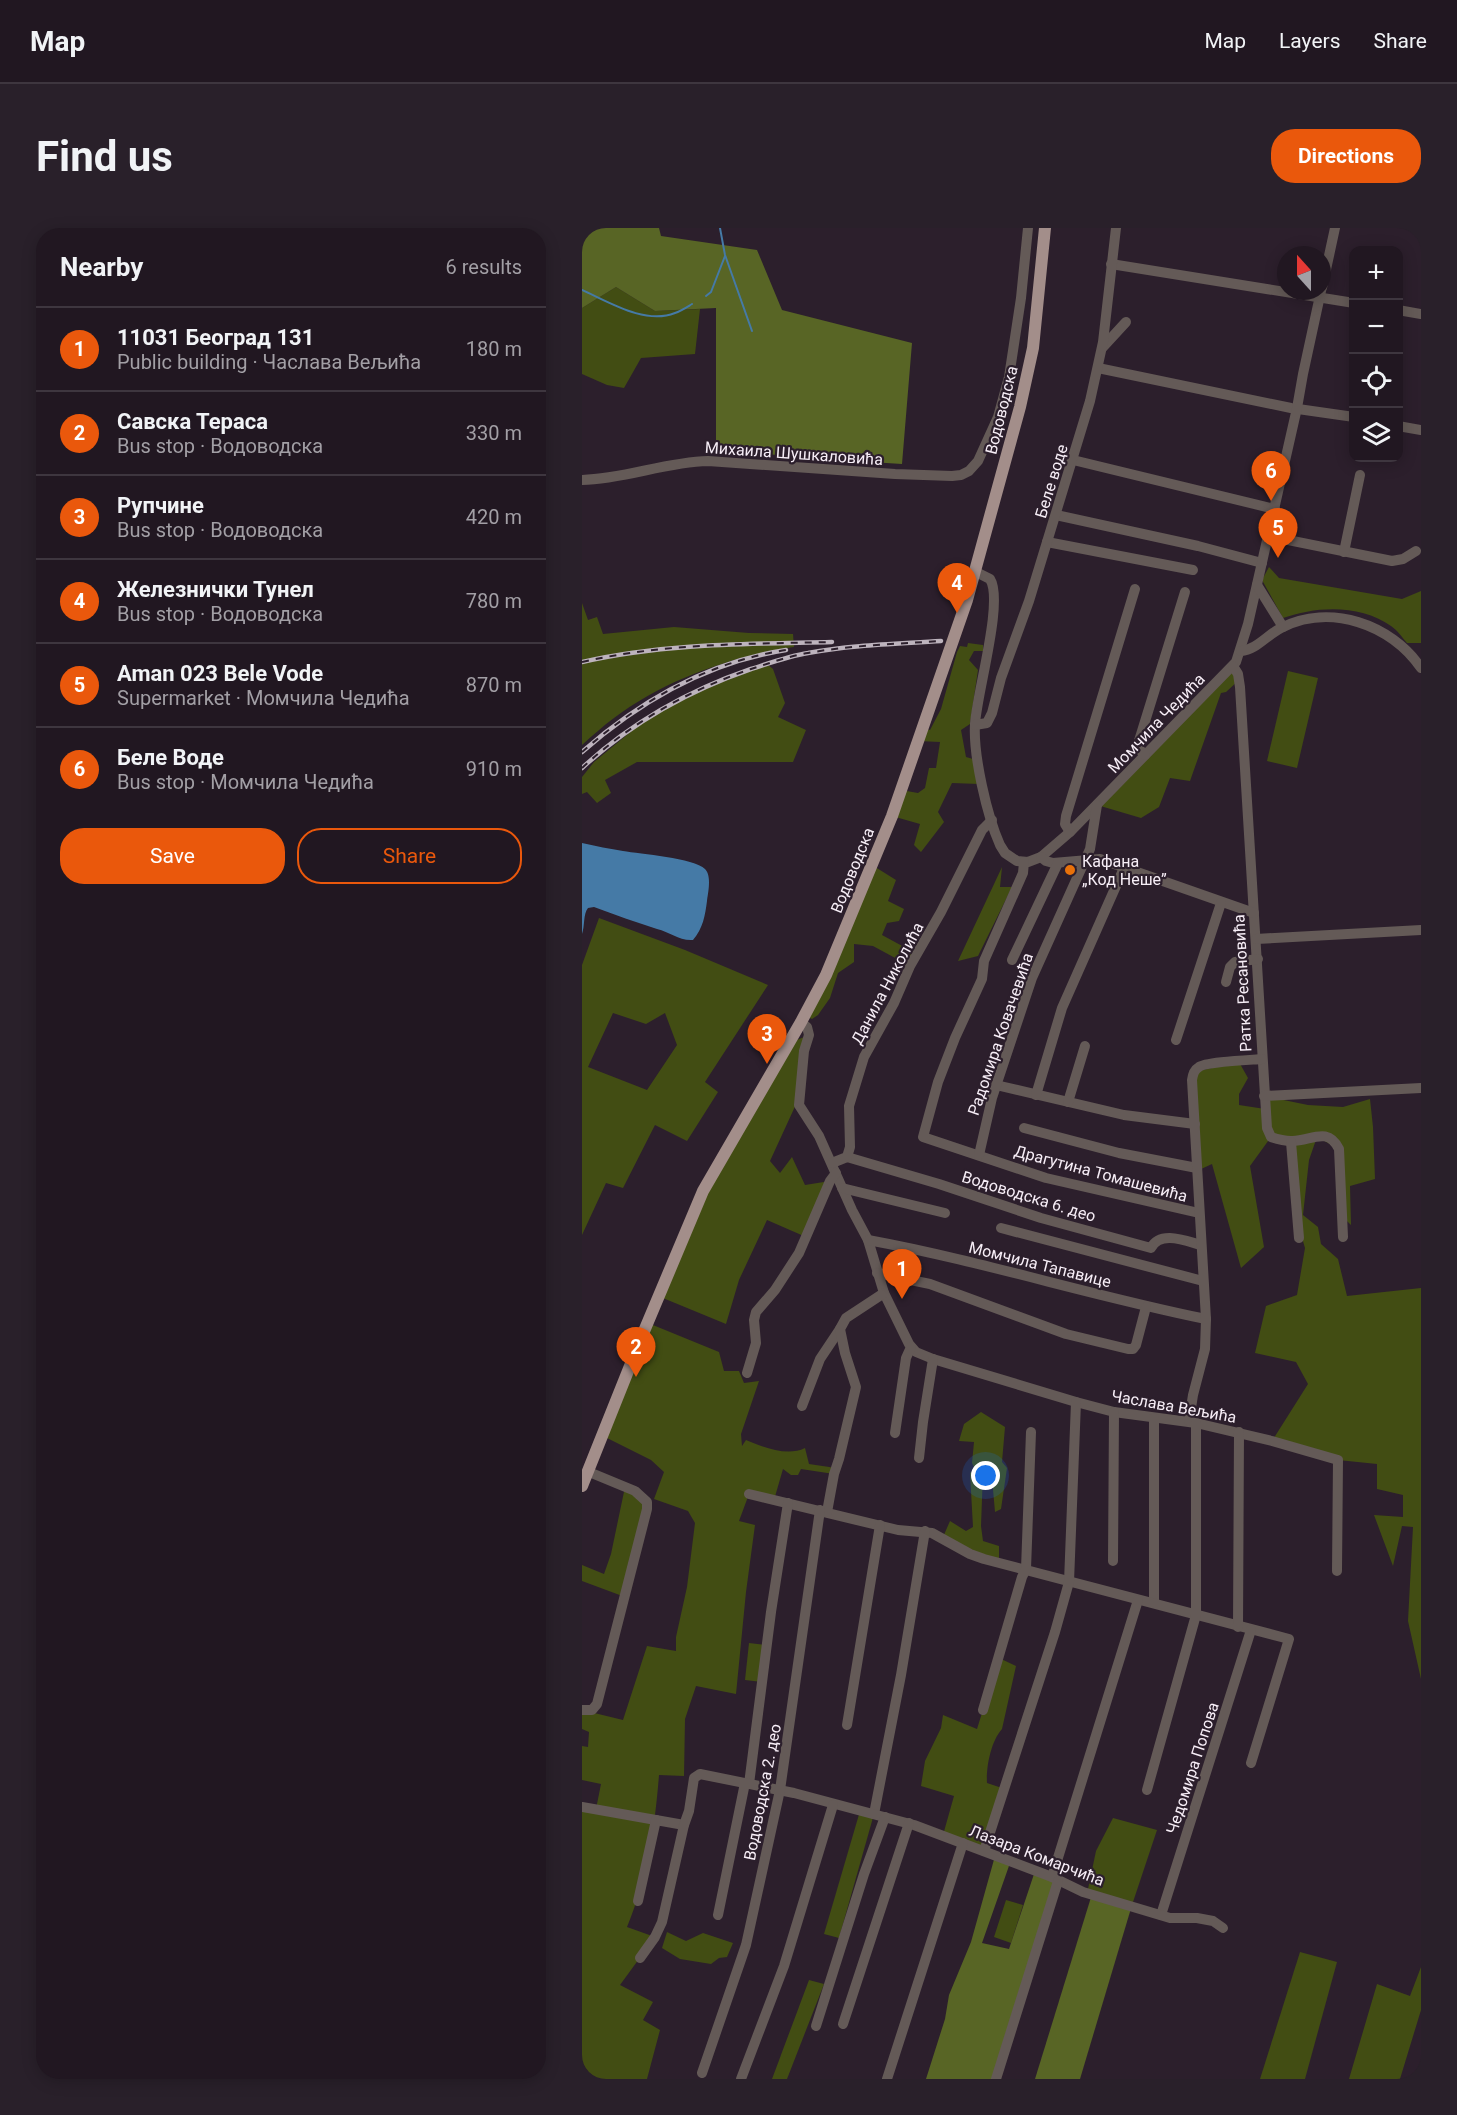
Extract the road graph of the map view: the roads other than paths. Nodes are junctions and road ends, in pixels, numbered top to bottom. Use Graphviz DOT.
graph roads {
  1 [pos="1028,228"];
  2 [pos="1045,228"];
  3 [pos="1116,228"];
  4 [pos="1335,228"];
  5 [pos="1331,246"];
  6 [pos="1111,264"];
  7 [pos="1277,286"];
  8 [pos="1331,295"];
  9 [pos="1319,300"];
  10 [pos="1349,302"];
  11 [pos="1403,311"];
  12 [pos="1421,314"];
  13 [pos="1126,322"];
  14 [pos="1101,350"];
  15 [pos="1098,368"];
  16 [pos="1297,408"];
  17 [pos="1349,416"];
  18 [pos="1403,427"];
  19 [pos="1421,430"];
  20 [pos="1073,460"];
  21 [pos="969,471"];
  22 [pos="1360,475"];
  23 [pos="582,480"];
  24 [pos="1275,509"];
  25 [pos="1056,515"];
  26 [pos="1268,536"];
  27 [pos="1047,542"];
  28 [pos="1416,551"];
  29 [pos="1344,552"];
  30 [pos="1262,563"];
  31 [pos="1193,570"];
  32 [pos="974,577"];
  33 [pos="1257,585"];
  34 [pos="1135,589"];
  35 [pos="1185,592"];
  36 [pos="1248,624"];
  37 [pos="1282,627"];
  38 [pos="1267,636"];
  39 [pos="1241,651"];
  40 [pos="1416,655"];
  41 [pos="1233,666"];
  42 [pos="1421,668"];
  43 [pos="975,725"];
  44 [pos="1145,755"];
  45 [pos="1097,805"];
  46 [pos="992,820"];
  47 [pos="1070,832"];
  48 [pos="1041,856"];
  49 [pos="1084,860"];
  50 [pos="1024,862"];
  51 [pos="1058,863"];
  52 [pos="1124,868"];
  53 [pos="1221,903"];
  54 [pos="1254,913"];
  55 [pos="1421,930"];
  56 [pos="1256,939"];
  57 [pos="1258,959"];
  58 [pos="1012,960"];
  59 [pos="1226,982"];
  60 [pos="801,1022"];
  61 [pos="1176,1040"];
  62 [pos="1085,1046"];
  63 [pos="1262,1059"];
  64 [pos="996,1085"];
  65 [pos="1421,1089"];
  66 [pos="1036,1095"];
  67 [pos="1264,1096"];
  68 [pos="1068,1102"];
  69 [pos="1195,1124"];
  70 [pos="1024,1128"];
  71 [pos="1291,1142"];
  72 [pos="979,1155"];
  73 [pos="847,1157"];
  74 [pos="834,1168"];
  75 [pos="1197,1168"];
  76 [pos="842,1188"];
  77 [pos="945,1213"];
  78 [pos="1199,1213"];
  79 [pos="1041,1218"];
  80 [pos="1000,1228"];
  81 [pos="1036,1237"];
  82 [pos="1343,1237"];
  83 [pos="1299,1238"];
  84 [pos="868,1240"];
  85 [pos="1201,1245"];
  86 [pos="1151,1248"];
  87 [pos="1152,1267"];
  88 [pos="877,1273"];
  89 [pos="1203,1281"];
  90 [pos="884,1293"];
  91 [pos="1146,1307"];
  92 [pos="1206,1319"];
  93 [pos="840,1329"];
  94 [pos="911,1347"];
  95 [pos="933,1359"];
  96 [pos="747,1373"];
  97 [pos="1076,1402"];
  98 [pos="802,1406"];
  99 [pos="1114,1412"];
  100 [pos="1154,1418"];
  101 [pos="1193,1422"];
  102 [pos="895,1432"];
  103 [pos="1031,1432"];
  104 [pos="1239,1432"];
  105 [pos="919,1458"];
  106 [pos="589,1472"];
  107 [pos="582,1486"];
  108 [pos="749,1494"];
  109 [pos="788,1503"];
  110 [pos="824,1511"];
  111 [pos="880,1525"];
  112 [pos="925,1531"];
  113 [pos="1113,1561"];
  114 [pos="1026,1569"];
  115 [pos="1337,1571"];
  116 [pos="1069,1582"];
  117 [pos="1138,1599"];
  118 [pos="1154,1604"];
  119 [pos="1196,1615"];
  120 [pos="1239,1627"];
  121 [pos="1251,1630"];
  122 [pos="582,1710"];
  123 [pos="983,1710"];
  124 [pos="848,1725"];
  125 [pos="1251,1762"];
  126 [pos="747,1783"];
  127 [pos="780,1790"];
  128 [pos="1147,1790"];
  129 [pos="833,1805"];
  130 [pos="582,1807"];
  131 [pos="879,1816"];
  132 [pos="656,1820"];
  133 [pos="909,1823"];
  134 [pos="684,1825"];
  135 [pos="963,1843"];
  136 [pos="984,1851"];
  137 [pos="1055,1879"];
  138 [pos="638,1900"];
  139 [pos="718,1916"];
  140 [pos="1161,1916"];
  141 [pos="1223,1928"];
  142 [pos="640,1958"];
  143 [pos="843,2024"];
  144 [pos="816,2026"];
  145 [pos="702,2073"];
  146 [pos="741,2079"];
  147 [pos="887,2079"];
  148 [pos="996,2079"];
  1 -- 21 [label="street, Водоводска"];
  2 -- 32 [label="main road, Водоводска"];
  3 -- 6 [label="street, Беле воде"];
  4 -- 5 [label="street, Момчила Чедића"];
  6 -- 7 [label="street"];
  6 -- 14 [label="street, Беле воде"];
  8 -- 10 [label="street"];
  9 -- 16 [label="street, Момчила Чедића"];
  11 -- 12 [label="street"];
  13 -- 14 [label="street"];
  14 -- 15 [label="street, Беле воде"];
  15 -- 16 [label="street"];
  15 -- 20 [label="street, Беле воде"];
  16 -- 17 [label="street"];
  16 -- 24 [label="street, Момчила Чедића"];
  18 -- 19 [label="street"];
  20 -- 24 [label="street"];
  20 -- 25 [label="street, Беле воде"];
  21 -- 23 [label="street, Михаила Шушкаловића"];
  22 -- 29 [label="street"];
  24 -- 26 [label="street, Момчила Чедића"];
  25 -- 27 [label="street, Беле воде"];
  25 -- 30 [label="street"];
  26 -- 29 [label="street"];
  26 -- 30 [label="street, Момчила Чедића"];
  27 -- 31 [label="street"];
  27 -- 43 [label="street, Беле воде"];
  28 -- 29 [label="street"];
  30 -- 33 [label="street, Момчила Чедића"];
  32 -- 43 [label="street"];
  32 -- 60 [label="main road, Водоводска"];
  33 -- 36 [label="street, Момчила Чедића"];
  33 -- 37 [label="street"];
  34 -- 47 [label="street"];
  35 -- 44 [label="street"];
  36 -- 38 [label="street"];
  36 -- 39 [label="street, Момчила Чедића"];
  37 -- 38 [label="street"];
  37 -- 40 [label="street"];
  38 -- 39 [label="street"];
  39 -- 41 [label="street, Момчила Чедића"];
  40 -- 42 [label="street"];
  41 -- 44 [label="street, Момчила Чедића"];
  41 -- 54 [label="street, Ратка Ресановића"];
  43 -- 46 [label="street"];
  44 -- 45 [label="street, Момчила Чедића"];
  45 -- 47 [label="street, Момчила Чедића"];
  45 -- 49 [label="street, Радомира Ковачевића"];
  46 -- 50 [label="street"];
  46 -- 73 [label="street, Данила Николића"];
  47 -- 48 [label="street, Момчила Чедића"];
  48 -- 50 [label="street, Момчила Чедића"];
  48 -- 51 [label="street"];
  49 -- 51 [label="street"];
  49 -- 52 [label="street"];
  49 -- 64 [label="street, Радомира Ковачевића"];
  50 -- 72 [label="street, Драгутина Томашевића"];
  51 -- 58 [label="street"];
  52 -- 53 [label="street"];
  52 -- 66 [label="street"];
  53 -- 54 [label="street"];
  53 -- 61 [label="street"];
  54 -- 56 [label="street, Ратка Ресановића"];
  55 -- 56 [label="street"];
  56 -- 57 [label="street, Ратка Ресановића"];
  57 -- 59 [label="street"];
  57 -- 63 [label="street, Ратка Ресановића"];
  60 -- 74 [label="street"];
  60 -- 106 [label="main road, Водоводска"];
  62 -- 68 [label="street"];
  63 -- 67 [label="street"];
  63 -- 69 [label="street, Ратка Ресановића"];
  64 -- 66 [label="street"];
  64 -- 72 [label="street, Радомира Ковачевића"];
  65 -- 67 [label="street"];
  66 -- 68 [label="street"];
  67 -- 71 [label="street"];
  68 -- 69 [label="street"];
  69 -- 75 [label="street, Ратка Ресановића"];
  70 -- 75 [label="street"];
  71 -- 82 [label="street"];
  71 -- 83 [label="street"];
  72 -- 78 [label="street, Драгутина Томашевића"];
  73 -- 74 [label="street"];
  73 -- 79 [label="street, Водоводска 6. део"];
  74 -- 76 [label="street"];
  74 -- 96 [label="street"];
  75 -- 78 [label="street, Ратка Ресановића"];
  76 -- 77 [label="street"];
  76 -- 84 [label="street"];
  78 -- 85 [label="street, Ратка Ресановића"];
  79 -- 81 [label="street"];
  79 -- 86 [label="street, Водоводска 6. део"];
  80 -- 81 [label="street"];
  81 -- 87 [label="street"];
  84 -- 88 [label="street"];
  84 -- 91 [label="street, Момчила Тапавице"];
  85 -- 86 [label="street"];
  85 -- 89 [label="street, Ратка Ресановића"];
  86 -- 87 [label="street"];
  87 -- 89 [label="street"];
  88 -- 90 [label="street"];
  88 -- 91 [label="street"];
  89 -- 92 [label="street, Ратка Ресановића"];
  90 -- 93 [label="street"];
  90 -- 94 [label="street"];
  91 -- 92 [label="street, Момчила Тапавице"];
  92 -- 101 [label="street, Ратка Ресановића"];
  93 -- 98 [label="street"];
  93 -- 110 [label="street, Водоводска 2. део"];
  94 -- 95 [label="street, Часлава Вељића"];
  94 -- 102 [label="street"];
  95 -- 97 [label="street, Часлава Вељића"];
  95 -- 105 [label="street"];
  97 -- 99 [label="street, Часлава Вељића"];
  97 -- 116 [label="street"];
  99 -- 100 [label="street, Часлава Вељића"];
  99 -- 113 [label="street"];
  100 -- 101 [label="street, Часлава Вељића"];
  100 -- 118 [label="street"];
  101 -- 104 [label="street, Часлава Вељића"];
  101 -- 119 [label="street, Ратка Ресановића"];
  103 -- 114 [label="street"];
  104 -- 115 [label="street, Часлава Вељића"];
  104 -- 120 [label="street"];
  106 -- 107 [label="main road, Водоводска"];
  106 -- 122 [label="street"];
  108 -- 109 [label="street"];
  109 -- 110 [label="street"];
  109 -- 126 [label="street"];
  110 -- 111 [label="street"];
  110 -- 127 [label="street, Водоводска 2. део"];
  111 -- 112 [label="street"];
  111 -- 124 [label="street"];
  112 -- 114 [label="street"];
  112 -- 131 [label="street"];
  114 -- 116 [label="street"];
  114 -- 123 [label="street"];
  116 -- 117 [label="street"];
  116 -- 136 [label="street"];
  117 -- 118 [label="street"];
  117 -- 137 [label="street"];
  118 -- 119 [label="street"];
  119 -- 120 [label="street"];
  119 -- 128 [label="street, Ратка Ресановића"];
  120 -- 121 [label="street"];
  121 -- 125 [label="street"];
  121 -- 140 [label="street, Чедомира Попова"];
  126 -- 127 [label="street, Лазара Комарчића"];
  126 -- 134 [label="street, Лазара Комарчића"];
  126 -- 139 [label="street"];
  127 -- 129 [label="street, Лазара Комарчића"];
  127 -- 145 [label="street, Водоводска 2. део"];
  129 -- 131 [label="street, Лазара Комарчића"];
  129 -- 146 [label="street"];
  130 -- 132 [label="street"];
  131 -- 133 [label="street, Лазара Комарчића"];
  131 -- 144 [label="street"];
  132 -- 134 [label="street"];
  132 -- 138 [label="street"];
  133 -- 135 [label="street, Лазара Комарчића"];
  133 -- 143 [label="street"];
  134 -- 142 [label="street"];
  135 -- 136 [label="street, Лазара Комарчића"];
  135 -- 147 [label="street"];
  136 -- 137 [label="street, Лазара Комарчића"];
  137 -- 140 [label="street, Лазара Комарчића"];
  137 -- 148 [label="street"];
  140 -- 141 [label="street, Лазара Комарчића"];
}
